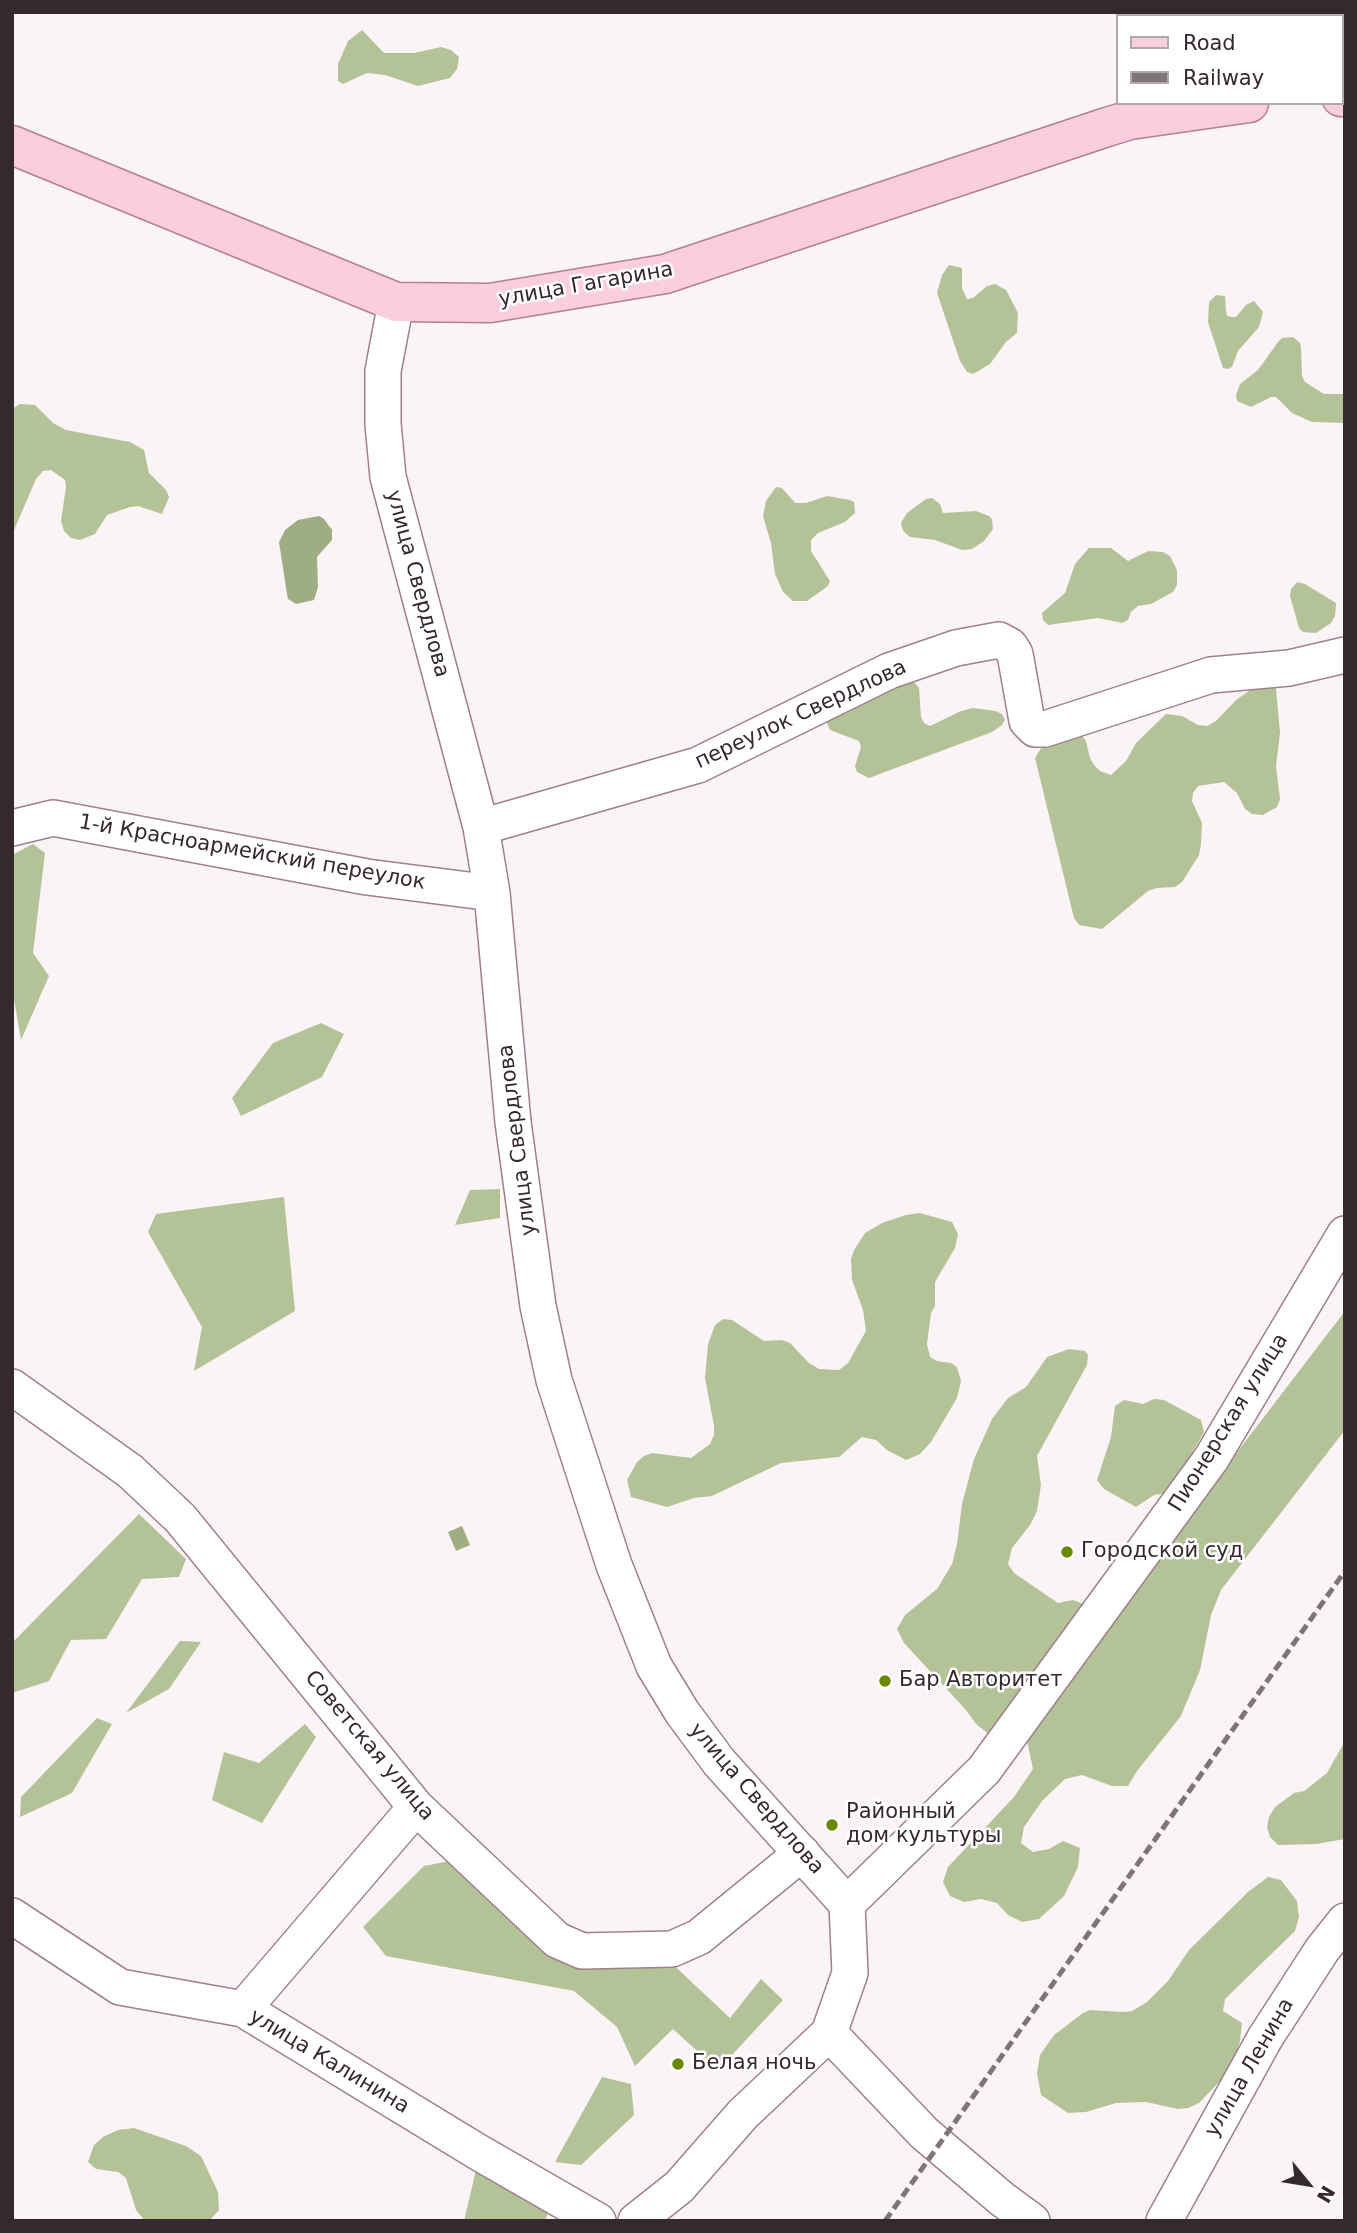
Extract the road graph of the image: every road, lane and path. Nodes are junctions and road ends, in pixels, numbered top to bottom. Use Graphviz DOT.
graph roads {
  1 [pos="1235,105"];
  2 [pos="12,145"];
  3 [pos="396,302"];
  4 [pos="1345,655"];
  5 [pos="481,827"];
  6 [pos="12,828"];
  7 [pos="492,893"];
  8 [pos="1345,1234"];
  9 [pos="12,1387"];
  10 [pos="416,1807"];
  11 [pos="802,1853"];
  12 [pos="847,1904"];
  13 [pos="12,1916"];
  14 [pos="1345,1921"];
  15 [pos="243,2009"];
  16 [pos="829,2033"];
  17 [pos="598,2221"];
  18 [pos="636,2221"];
  19 [pos="1032,2221"];
  20 [pos="1164,2221"];
  1 -- 3 [label="main road, улица Гагарина"];
  2 -- 3 [label="main road, улица Гагарина"];
  3 -- 5 [label="street, улица Свердлова"];
  4 -- 5 [label="street, переулок Свердлова"];
  5 -- 7 [label="street, улица Свердлова"];
  6 -- 7 [label="street, 1-й Красноармейский переулок"];
  7 -- 11 [label="street, улица Свердлова"];
  8 -- 12 [label="street, Пионерская улица"];
  9 -- 10 [label="street, Советская улица"];
  10 -- 11 [label="street, Советская улица"];
  10 -- 15 [label="street"];
  11 -- 12 [label="street, улица Свердлова"];
  12 -- 16 [label="street"];
  13 -- 15 [label="street, улица Калинина"];
  14 -- 20 [label="street, улица Ленина"];
  15 -- 17 [label="street, улица Калинина"];
  16 -- 18 [label="street"];
  16 -- 19 [label="street"];
}
